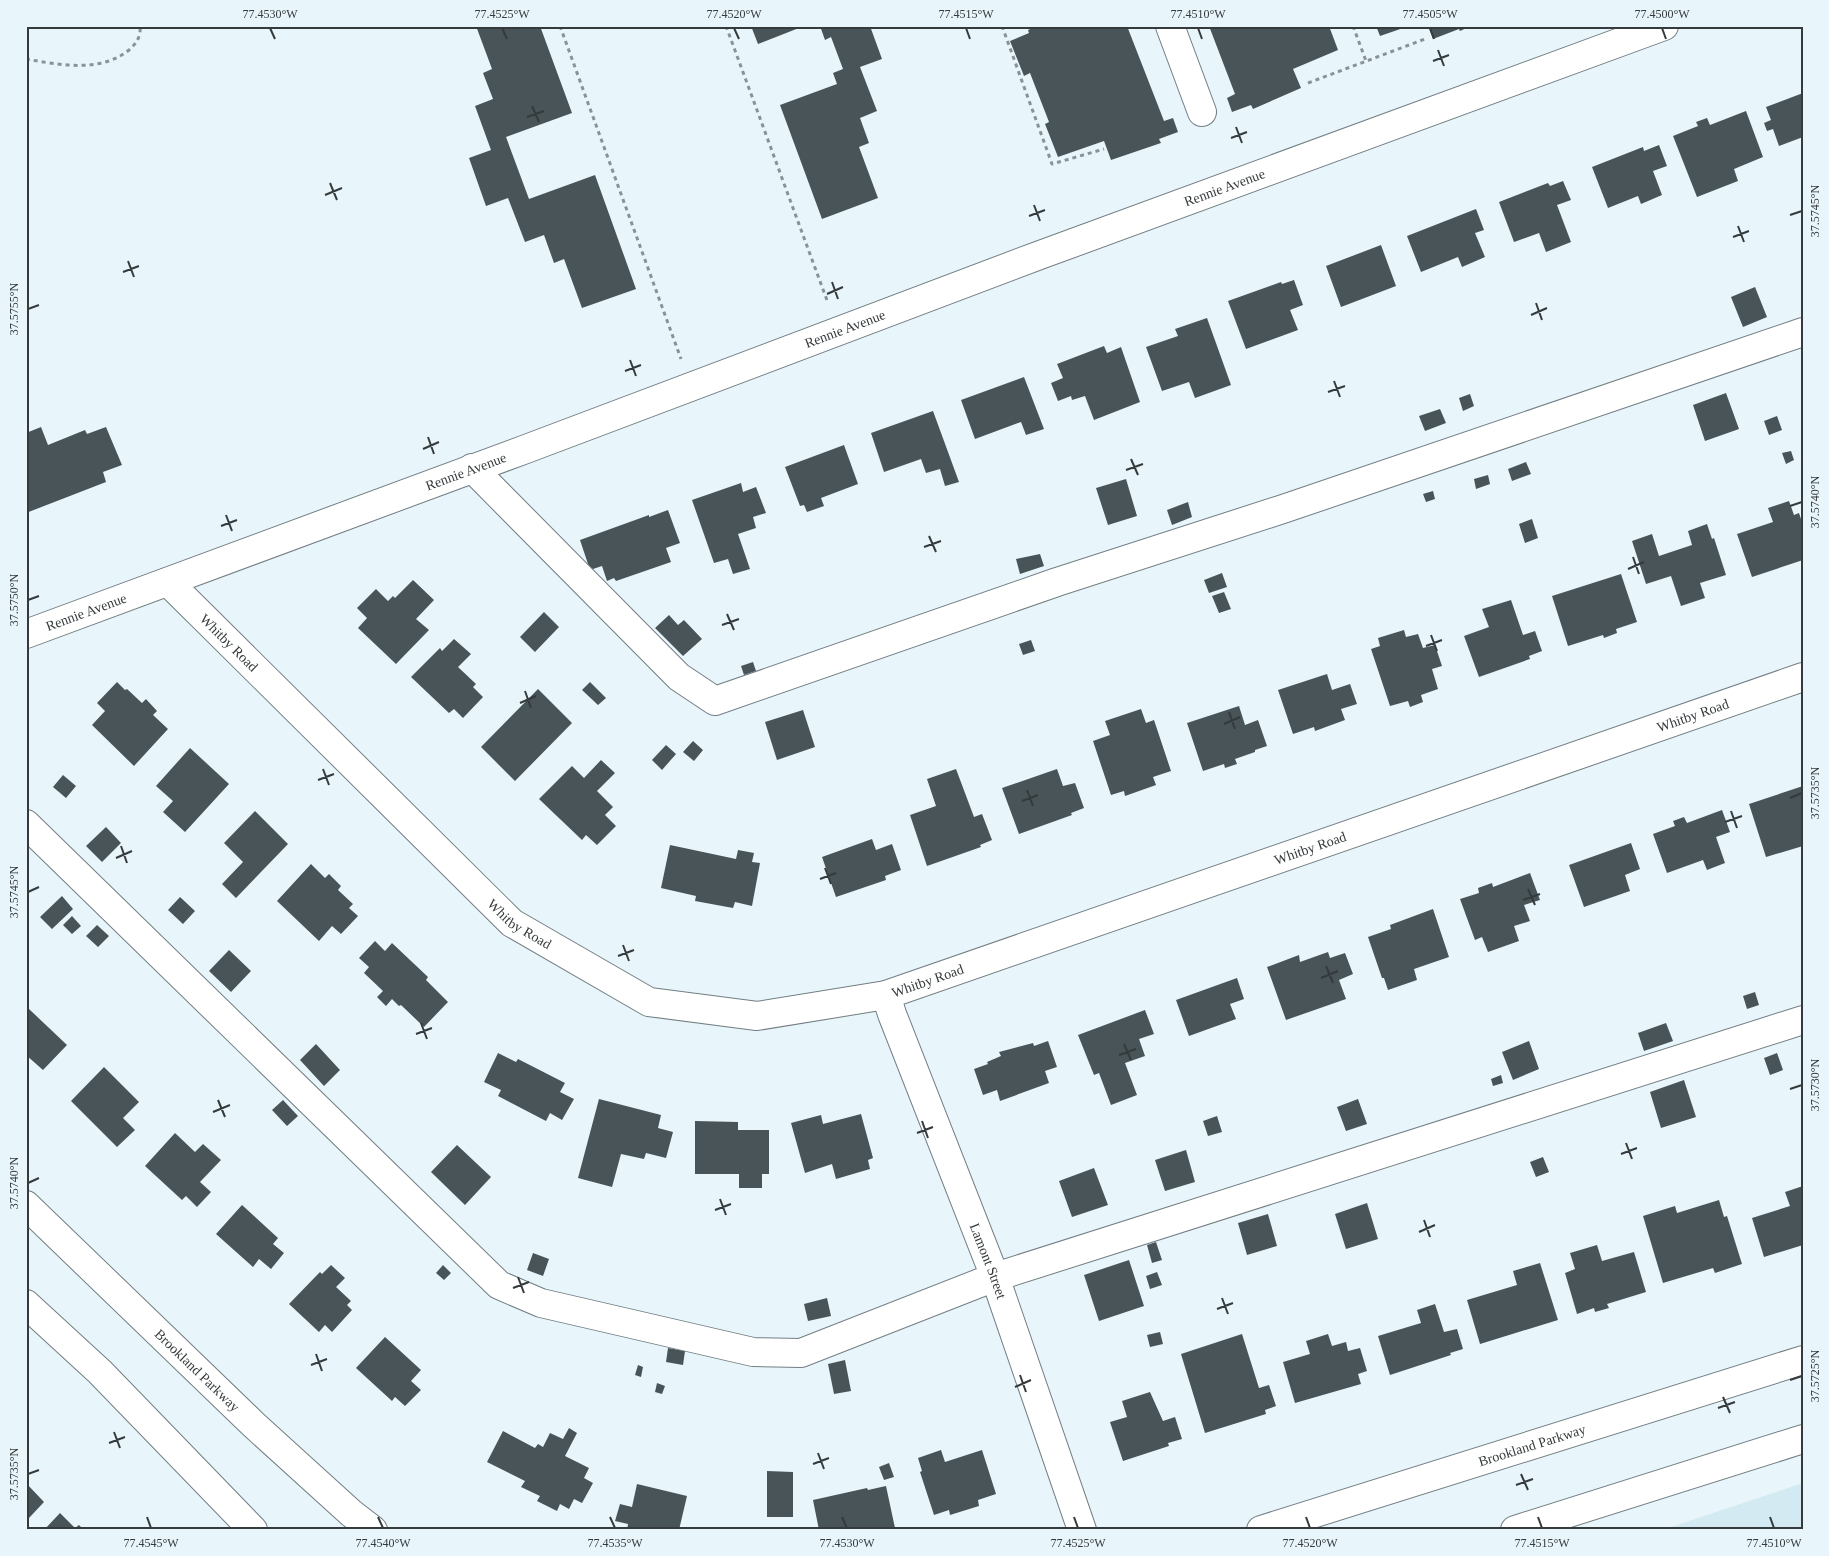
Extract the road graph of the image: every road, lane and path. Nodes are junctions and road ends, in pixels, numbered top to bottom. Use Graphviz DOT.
graph roads {
  1 [pos="560,26"];
  2 [pos="726,26"];
  3 [pos="1002,26"];
  4 [pos="1170,26"];
  5 [pos="1354,26"];
  6 [pos="1664,26"];
  7 [pos="141,27"];
  8 [pos="1425,39"];
  9 [pos="26,59"];
  10 [pos="1366,61"];
  11 [pos="1308,83"];
  12 [pos="1202,112"];
  13 [pos="1104,149"];
  14 [pos="830,308"];
  15 [pos="1803,332"];
  16 [pos="682,362"];
  17 [pos="472,468"];
  18 [pos="168,582"];
  19 [pos="26,634"];
  20 [pos="1803,676"];
  21 [pos="26,824"];
  22 [pos="886,995"];
  23 [pos="1803,1020"];
  24 [pos="26,1205"];
  25 [pos="995,1277"];
  26 [pos="26,1304"];
  27 [pos="1803,1360"];
  28 [pos="1803,1439"];
  29 [pos="253,1530"];
  30 [pos="373,1530"];
  31 [pos="1082,1530"];
  32 [pos="1261,1530"];
  33 [pos="1515,1530"];
  1 -- 16 [label="path"];
  2 -- 14 [label="path"];
  3 -- 13 [label="path"];
  4 -- 12 [label="street"];
  5 -- 10 [label="path"];
  6 -- 17 [label="street, Rennie Avenue"];
  7 -- 9 [label="path"];
  8 -- 10 [label="path"];
  10 -- 11 [label="path"];
  15 -- 17 [label="street"];
  17 -- 18 [label="street, Rennie Avenue"];
  18 -- 19 [label="street, Rennie Avenue"];
  18 -- 22 [label="street, Whitby Road"];
  20 -- 22 [label="street, Whitby Road"];
  21 -- 25 [label="street"];
  22 -- 25 [label="street, Lamont Street"];
  23 -- 25 [label="street"];
  24 -- 30 [label="street, Brookland Parkway"];
  25 -- 31 [label="street, Lamont Street"];
  26 -- 29 [label="street"];
  27 -- 32 [label="street, Brookland Parkway"];
  28 -- 33 [label="street"];
}
